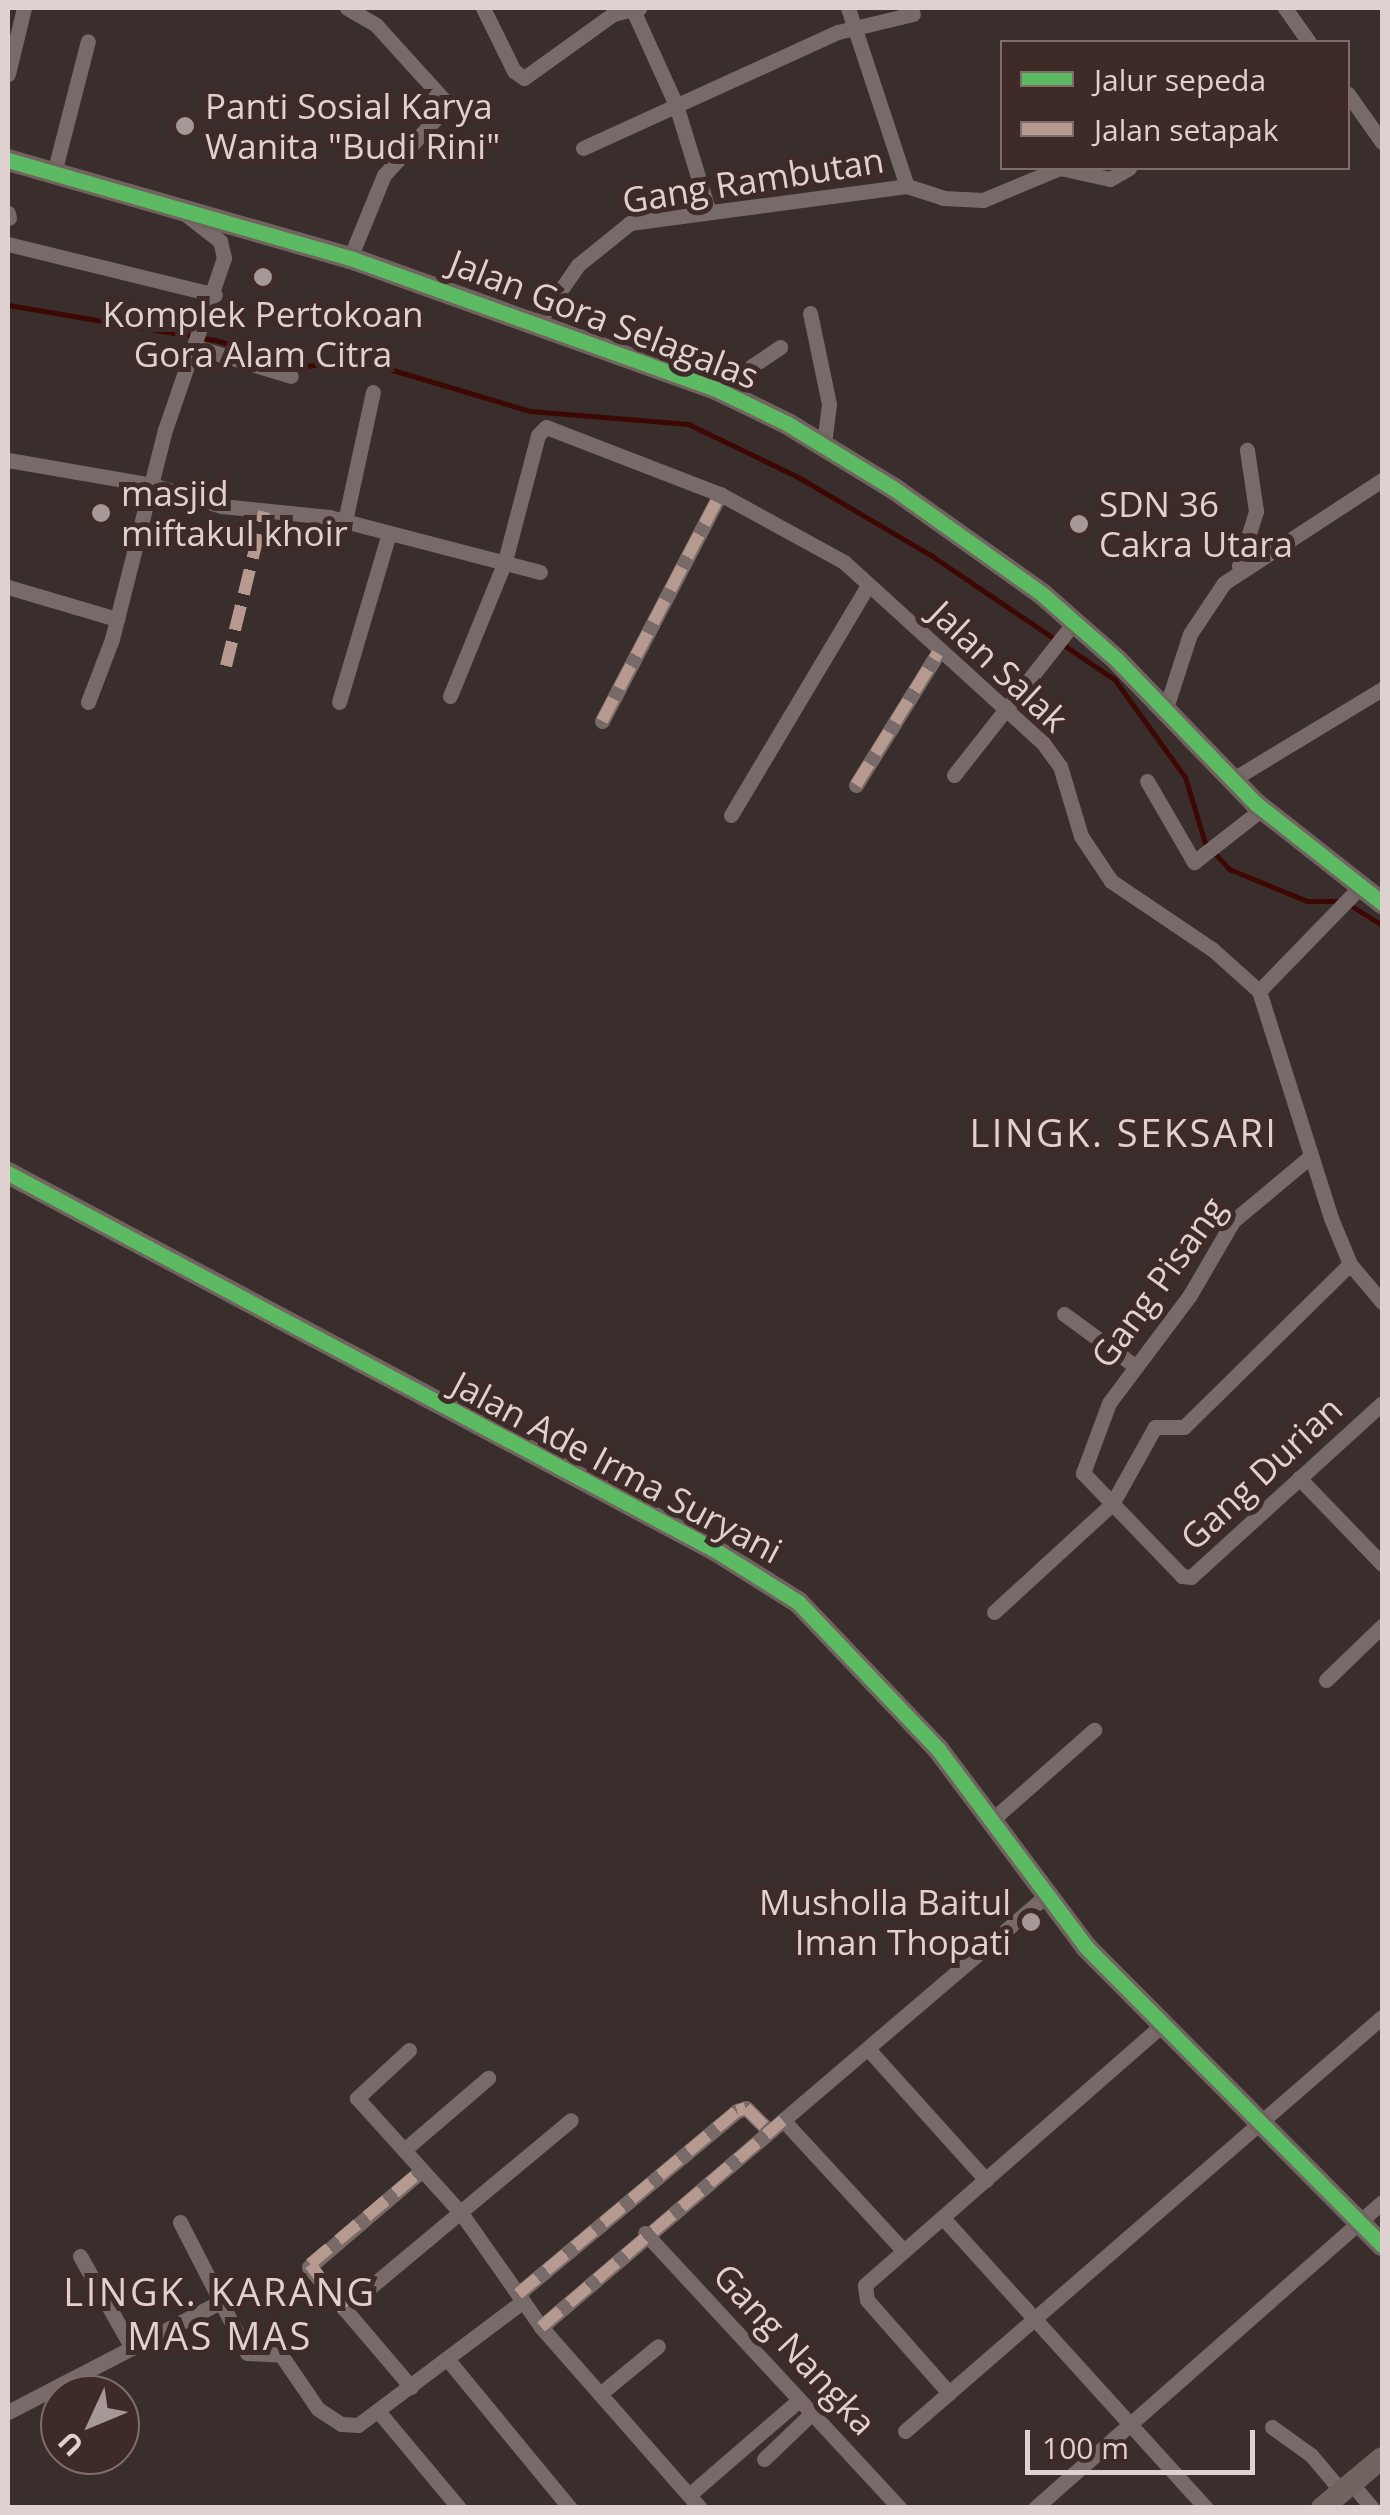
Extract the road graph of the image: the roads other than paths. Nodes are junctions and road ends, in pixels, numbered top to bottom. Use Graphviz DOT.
graph roads {
  1 [pos="24,8"];
  2 [pos="483,8"];
  3 [pos="848,8"];
  4 [pos="1286,8"];
  5 [pos="635,9"];
  6 [pos="359,10"];
  7 [pos="913,14"];
  8 [pos="855,28"];
  9 [pos="1306,40"];
  10 [pos="88,41"];
  11 [pos="8,74"];
  12 [pos="1350,97"];
  13 [pos="676,105"];
  14 [pos="1382,142"];
  15 [pos="583,148"];
  16 [pos="8,160"];
  17 [pos="1055,170"];
  18 [pos="1069,170"];
  19 [pos="1126,170"];
  20 [pos="54,173"];
  21 [pos="907,186"];
  22 [pos="179,210"];
  23 [pos="709,212"];
  24 [pos="8,244"];
  25 [pos="350,258"];
  26 [pos="214,294"];
  27 [pos="810,313"];
  28 [pos="536,324"];
  29 [pos="196,347"];
  30 [pos="780,347"];
  31 [pos="292,376"];
  32 [pos="373,392"];
  33 [pos="731,396"];
  34 [pos="824,444"];
  35 [pos="1248,450"];
  36 [pos="8,460"];
  37 [pos="1382,480"];
  38 [pos="152,485"];
  39 [pos="720,494"];
  40 [pos="344,521"];
  41 [pos="389,533"];
  42 [pos="505,561"];
  43 [pos="1238,570"];
  44 [pos="540,572"];
  45 [pos="868,584"];
  46 [pos="8,587"];
  47 [pos="117,619"];
  48 [pos="1070,629"];
  49 [pos="938,654"];
  50 [pos="1382,689"];
  51 [pos="450,696"];
  52 [pos="88,702"];
  53 [pos="339,702"];
  54 [pos="1007,710"];
  55 [pos="1164,714"];
  56 [pos="602,721"];
  57 [pos="954,774"];
  58 [pos="1230,780"];
  59 [pos="1148,782"];
  60 [pos="856,785"];
  61 [pos="1262,809"];
  62 [pos="731,815"];
  63 [pos="1356,892"];
  64 [pos="1382,903"];
  65 [pos="1260,990"];
  66 [pos="1311,1156"];
  67 [pos="8,1173"];
  68 [pos="1350,1264"];
  69 [pos="1382,1302"];
  70 [pos="1064,1314"];
  71 [pos="1135,1366"];
  72 [pos="1382,1402"];
  73 [pos="1298,1478"];
  74 [pos="1112,1504"];
  75 [pos="1382,1564"];
  76 [pos="994,1612"];
  77 [pos="1382,1626"];
  78 [pos="1326,1680"];
  79 [pos="1094,1730"];
  80 [pos="993,1820"];
  81 [pos="1048,1894"];
  82 [pos="1382,2017"];
  83 [pos="1160,2027"];
  84 [pos="409,2050"];
  85 [pos="869,2050"];
  86 [pos="488,2078"];
  87 [pos="572,2120"];
  88 [pos="782,2120"];
  89 [pos="1262,2121"];
  90 [pos="769,2131"];
  91 [pos="404,2150"];
  92 [pos="422,2170"];
  93 [pos="986,2180"];
  94 [pos="1382,2202"];
  95 [pos="462,2213"];
  96 [pos="944,2218"];
  97 [pos="1362,2221"];
  98 [pos="180,2222"];
  99 [pos="645,2232"];
  100 [pos="1382,2245"];
  101 [pos="904,2251"];
  102 [pos="80,2256"];
  103 [pos="520,2298"];
  104 [pos="220,2302"];
  105 [pos="344,2309"];
  106 [pos="1038,2317"];
  107 [pos="541,2326"];
  108 [pos="658,2346"];
  109 [pos="132,2348"];
  110 [pos="448,2360"];
  111 [pos="411,2387"];
  112 [pos="949,2393"];
  113 [pos="600,2394"];
  114 [pos="799,2400"];
  115 [pos="378,2411"];
  116 [pos="8,2412"];
  117 [pos="812,2413"];
  118 [pos="1133,2424"];
  119 [pos="1272,2426"];
  120 [pos="906,2431"];
  121 [pos="764,2458"];
  122 [pos="1382,2458"];
  123 [pos="1347,2488"];
  124 [pos="695,2501"];
  125 [pos="458,2508"];
  126 [pos="570,2508"];
  127 [pos="900,2508"];
  128 [pos="1036,2508"];
  129 [pos="1206,2508"];
  130 [pos="1322,2508"];
  131 [pos="1372,2508"];
  1 -- 11 [label="street"];
  2 -- 5 [label="street"];
  3 -- 8 [label="street"];
  4 -- 9 [label="street"];
  5 -- 13 [label="street"];
  6 -- 25 [label="street"];
  7 -- 8 [label="street"];
  8 -- 13 [label="street"];
  8 -- 21 [label="street"];
  10 -- 20 [label="street"];
  12 -- 14 [label="street"];
  13 -- 15 [label="street"];
  13 -- 23 [label="street"];
  16 -- 20 [label="street, Jalan Gora Selagalas"];
  17 -- 21 [label="street, Gang Rambutan"];
  18 -- 19 [label="street, Gang Rambutan"];
  20 -- 22 [label="street, Jalan Gora Selagalas"];
  21 -- 23 [label="street, Gang Rambutan"];
  22 -- 25 [label="street, Jalan Gora Selagalas"];
  22 -- 26 [label="street"];
  23 -- 28 [label="street, Gang Rambutan"];
  24 -- 26 [label="street"];
  25 -- 28 [label="street, Jalan Gora Selagalas"];
  26 -- 29 [label="street"];
  27 -- 34 [label="street"];
  28 -- 33 [label="street, Jalan Gora Selagalas"];
  29 -- 31 [label="street"];
  29 -- 38 [label="street"];
  30 -- 33 [label="street"];
  32 -- 40 [label="street"];
  33 -- 34 [label="street, Jalan Gora Selagalas"];
  34 -- 48 [label="street, Jalan Gora Selagalas"];
  35 -- 43 [label="street"];
  36 -- 38 [label="street"];
  37 -- 43 [label="street"];
  38 -- 40 [label="street"];
  38 -- 47 [label="street"];
  39 -- 42 [label="street, Jalan Salak"];
  39 -- 45 [label="street, Jalan Salak"];
  39 -- 56 [label="street"];
  40 -- 41 [label="street"];
  41 -- 42 [label="street"];
  41 -- 53 [label="street"];
  42 -- 44 [label="street"];
  42 -- 51 [label="street"];
  43 -- 55 [label="street"];
  45 -- 49 [label="street, Jalan Salak"];
  45 -- 62 [label="street"];
  46 -- 47 [label="street"];
  47 -- 52 [label="street"];
  48 -- 54 [label="street"];
  48 -- 55 [label="street, Jalan Gora Selagalas"];
  49 -- 54 [label="street, Jalan Salak"];
  49 -- 60 [label="street"];
  50 -- 58 [label="street"];
  54 -- 57 [label="street"];
  54 -- 65 [label="street, Jalan Salak"];
  55 -- 58 [label="street, Jalan Gora Selagalas"];
  58 -- 61 [label="street, Jalan Gora Selagalas"];
  59 -- 61 [label="street"];
  61 -- 63 [label="street, Jalan Gora Selagalas"];
  63 -- 64 [label="street, Jalan Gora Selagalas"];
  63 -- 65 [label="street"];
  65 -- 66 [label="street"];
  66 -- 68 [label="street"];
  66 -- 71 [label="street, Gang Pisang"];
  67 -- 80 [label="street, Jalan Ade Irma Suryani"];
  68 -- 69 [label="street"];
  68 -- 74 [label="street"];
  70 -- 71 [label="street"];
  71 -- 74 [label="street, Gang Pisang"];
  72 -- 73 [label="street, Gang Durian"];
  73 -- 74 [label="street, Gang Durian"];
  73 -- 75 [label="street"];
  74 -- 76 [label="street"];
  77 -- 78 [label="street"];
  79 -- 80 [label="street"];
  80 -- 81 [label="street, Jalan Ade Irma Suryani"];
  81 -- 83 [label="street, Jalan Ade Irma Suryani"];
  81 -- 85 [label="street"];
  82 -- 89 [label="street"];
  83 -- 89 [label="street, Jalan Ade Irma Suryani"];
  83 -- 93 [label="street"];
  84 -- 91 [label="street"];
  85 -- 88 [label="street"];
  85 -- 93 [label="street"];
  86 -- 91 [label="street"];
  87 -- 95 [label="street"];
  88 -- 90 [label="street"];
  88 -- 101 [label="street"];
  89 -- 97 [label="street, Jalan Ade Irma Suryani"];
  89 -- 106 [label="street"];
  90 -- 99 [label="street"];
  90 -- 103 [label="street"];
  91 -- 92 [label="street"];
  92 -- 95 [label="street"];
  92 -- 105 [label="street"];
  93 -- 96 [label="street"];
  94 -- 97 [label="street"];
  95 -- 103 [label="street"];
  95 -- 105 [label="street"];
  96 -- 101 [label="street"];
  96 -- 106 [label="street"];
  97 -- 100 [label="street, Jalan Ade Irma Suryani"];
  97 -- 118 [label="street"];
  98 -- 104 [label="street"];
  99 -- 107 [label="street"];
  99 -- 114 [label="street, Gang Nangka"];
  101 -- 112 [label="street"];
  102 -- 109 [label="street"];
  103 -- 107 [label="street"];
  103 -- 110 [label="street"];
  104 -- 109 [label="street"];
  104 -- 115 [label="street"];
  105 -- 111 [label="street"];
  106 -- 112 [label="street"];
  106 -- 118 [label="street"];
  107 -- 113 [label="street"];
  108 -- 113 [label="street"];
  109 -- 116 [label="street"];
  110 -- 111 [label="street"];
  110 -- 126 [label="street"];
  111 -- 115 [label="street"];
  112 -- 120 [label="street"];
  113 -- 124 [label="street"];
  114 -- 117 [label="street, Gang Nangka"];
  114 -- 124 [label="street"];
  115 -- 125 [label="street"];
  117 -- 121 [label="street"];
  117 -- 127 [label="street, Gang Nangka"];
  118 -- 128 [label="street"];
  118 -- 129 [label="street"];
  119 -- 123 [label="street"];
  122 -- 123 [label="street"];
  123 -- 130 [label="street"];
  123 -- 131 [label="street"];
}
